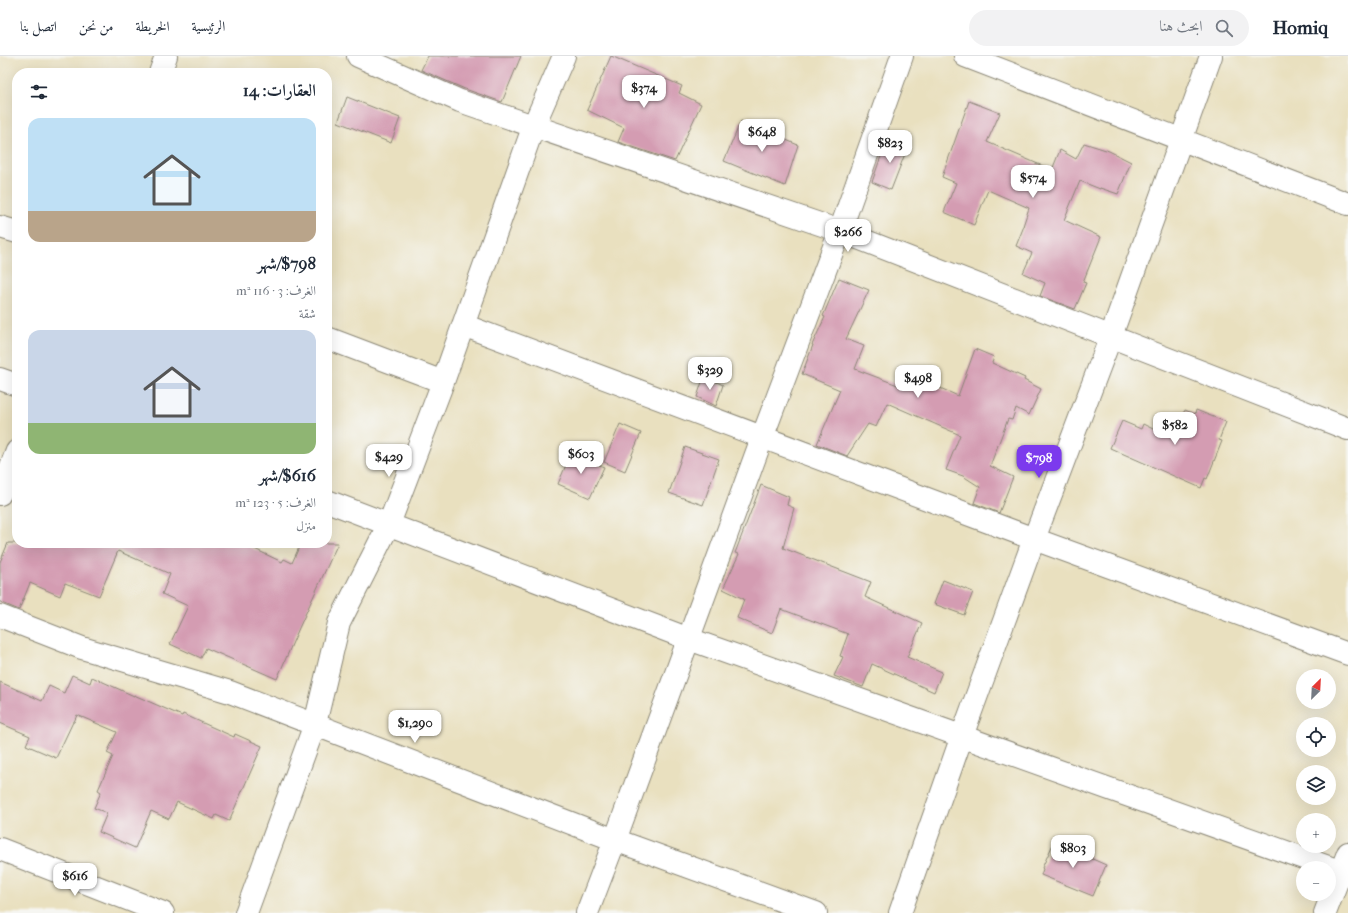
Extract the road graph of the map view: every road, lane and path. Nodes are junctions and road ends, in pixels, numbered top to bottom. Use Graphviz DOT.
graph roads {
  1 [pos="166,56"];
  2 [pos="358,56"];
  3 [pos="564,56"];
  4 [pos="902,56"];
  5 [pos="965,56"];
  6 [pos="1211,56"];
  7 [pos="162,68"];
  8 [pos="534,125"];
  9 [pos="1181,140"];
  10 [pos="1348,204"];
  11 [pos="0,227"];
  12 [pos="12,231"];
  13 [pos="840,231"];
  14 [pos="463,325"];
  15 [pos="1111,336"];
  16 [pos="332,340"];
  17 [pos="0,379"];
  18 [pos="443,382"];
  19 [pos="12,383"];
  20 [pos="1348,429"];
  21 [pos="762,438"];
  22 [pos="12,464"];
  23 [pos="0,494"];
  24 [pos="332,503"];
  25 [pos="389,524"];
  26 [pos="1034,539"];
  27 [pos="0,616"];
  28 [pos="689,639"];
  29 [pos="1348,654"];
  30 [pos="315,724"];
  31 [pos="962,736"];
  32 [pos="615,840"];
  33 [pos="0,850"];
  34 [pos="1346,866"];
  35 [pos="163,913"];
  36 [pos="246,913"];
  37 [pos="587,913"];
  38 [pos="816,913"];
  39 [pos="900,913"];
  40 [pos="1325,913"];
  1 -- 7 [label="street"];
  2 -- 8 [label="street"];
  3 -- 8 [label="street"];
  4 -- 13 [label="street"];
  5 -- 9 [label="street"];
  6 -- 9 [label="street"];
  8 -- 13 [label="street"];
  8 -- 14 [label="street"];
  9 -- 10 [label="street"];
  9 -- 15 [label="street"];
  11 -- 12 [label="street"];
  13 -- 15 [label="street"];
  13 -- 21 [label="street"];
  14 -- 18 [label="street"];
  14 -- 21 [label="street"];
  15 -- 20 [label="street"];
  15 -- 26 [label="street"];
  16 -- 18 [label="street"];
  17 -- 19 [label="street"];
  18 -- 25 [label="street"];
  21 -- 26 [label="street"];
  21 -- 28 [label="street"];
  22 -- 23 [label="street"];
  24 -- 25 [label="street"];
  25 -- 28 [label="street"];
  25 -- 30 [label="street"];
  26 -- 29 [label="street"];
  26 -- 31 [label="street"];
  27 -- 30 [label="street"];
  28 -- 31 [label="street"];
  28 -- 32 [label="street"];
  30 -- 32 [label="street"];
  30 -- 36 [label="street"];
  31 -- 34 [label="street"];
  31 -- 39 [label="street"];
  32 -- 37 [label="street"];
  32 -- 38 [label="street"];
  33 -- 35 [label="street"];
  34 -- 40 [label="street"];
}
